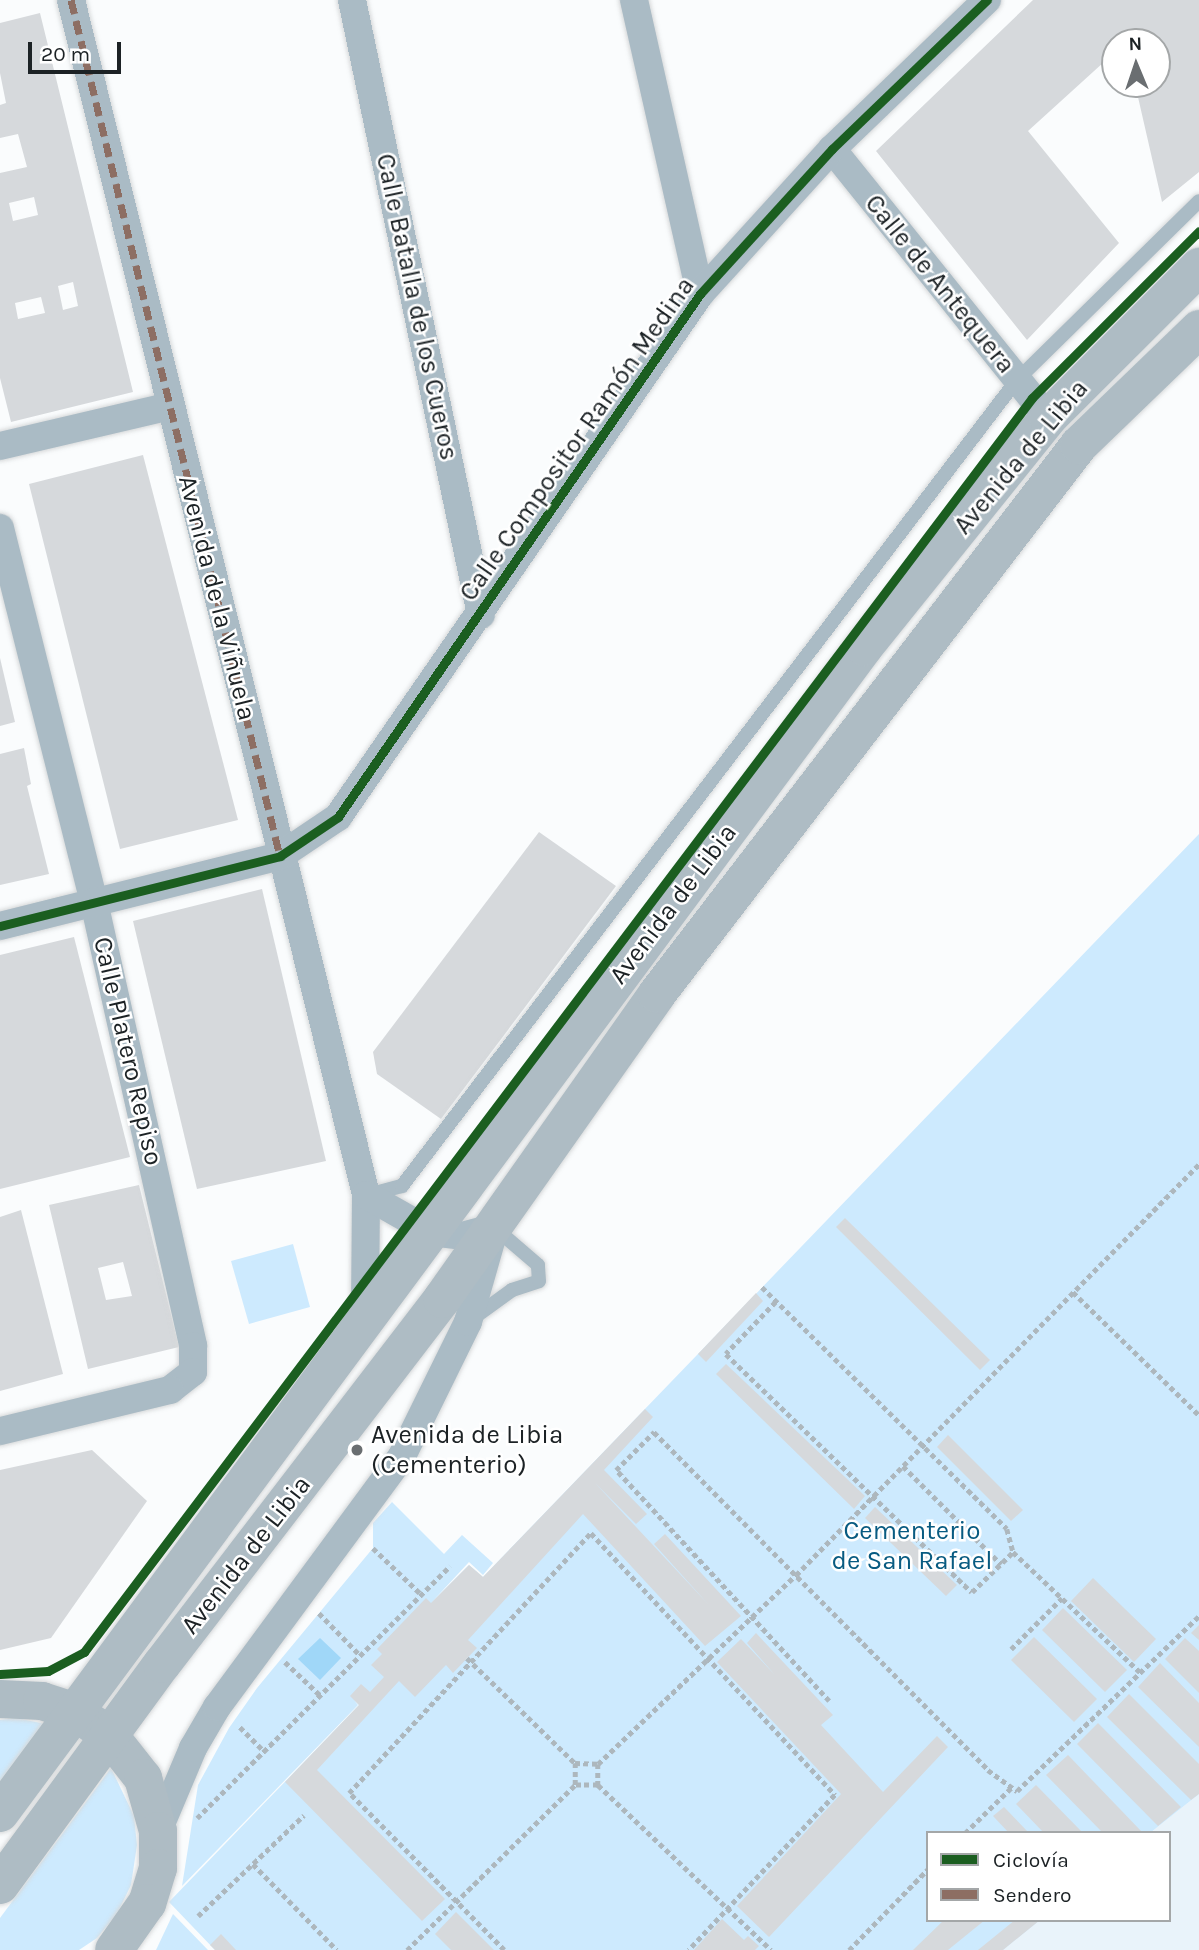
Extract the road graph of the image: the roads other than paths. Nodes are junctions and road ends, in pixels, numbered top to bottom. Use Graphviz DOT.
graph roads {
  1 [pos="71,0"];
  2 [pos="352,0"];
  3 [pos="634,0"];
  4 [pos="987,0"];
  5 [pos="832,149"];
  6 [pos="1199,201"];
  7 [pos="1199,267"];
  8 [pos="700,294"];
  9 [pos="1199,328"];
  10 [pos="1017,380"];
  11 [pos="170,406"];
  12 [pos="1048,418"];
  13 [pos="0,446"];
  14 [pos="0,528"];
  15 [pos="481,615"];
  16 [pos="280,856"];
  17 [pos="94,902"];
  18 [pos="0,926"];
  19 [pos="366,1195"];
  20 [pos="495,1227"];
  21 [pos="431,1232"];
  22 [pos="365,1319"];
  23 [pos="468,1322"];
  24 [pos="0,1431"];
  25 [pos="0,1699"];
  26 [pos="75,1712"];
  27 [pos="109,1735"];
  28 [pos="0,1813"];
  29 [pos="158,1831"];
  30 [pos="0,1885"];
  31 [pos="114,1950"];
  1 -- 11 [label="street, Avenida de la Viñuela"];
  2 -- 15 [label="street, Calle Batalla de los Cueros"];
  3 -- 8 [label="street"];
  4 -- 5 [label="street, Calle Compositor Ramón Medina"];
  5 -- 8 [label="street, Calle Compositor Ramón Medina"];
  5 -- 10 [label="street, Calle de Antequera"];
  6 -- 10 [label="lane"];
  7 -- 12 [label="main road, Avenida de Libia"];
  8 -- 15 [label="street, Calle Compositor Ramón Medina"];
  9 -- 20 [label="main road, Avenida de Libia"];
  10 -- 12 [label="street, Calle de Antequera"];
  10 -- 19 [label="lane"];
  11 -- 13 [label="street"];
  11 -- 16 [label="street, Avenida de la Viñuela"];
  12 -- 21 [label="main road, Avenida de Libia"];
  14 -- 17 [label="street, Calle Platero Repiso"];
  15 -- 16 [label="street, Calle Compositor Ramón Medina"];
  16 -- 17 [label="street"];
  16 -- 19 [label="street, Avenida de la Viñuela"];
  17 -- 18 [label="street"];
  17 -- 24 [label="street, Calle Platero Repiso"];
  19 -- 21 [label="street"];
  19 -- 22 [label="street, Avenida de la Viñuela"];
  20 -- 21 [label="street"];
  20 -- 23 [label="street, Avenida de Libia"];
  20 -- 23 [label="lane"];
  20 -- 27 [label="main road, Avenida de Libia"];
  21 -- 22 [label="main road, Avenida de Libia"];
  22 -- 26 [label="main road, Avenida de Libia"];
  23 -- 29 [label="street, Avenida de Libia"];
  25 -- 26 [label="main road"];
  26 -- 27 [label="main road"];
  26 -- 28 [label="main road, Avenida de Libia"];
  27 -- 29 [label="main road"];
  27 -- 30 [label="main road, Avenida de Libia"];
  29 -- 31 [label="main road"];
}
